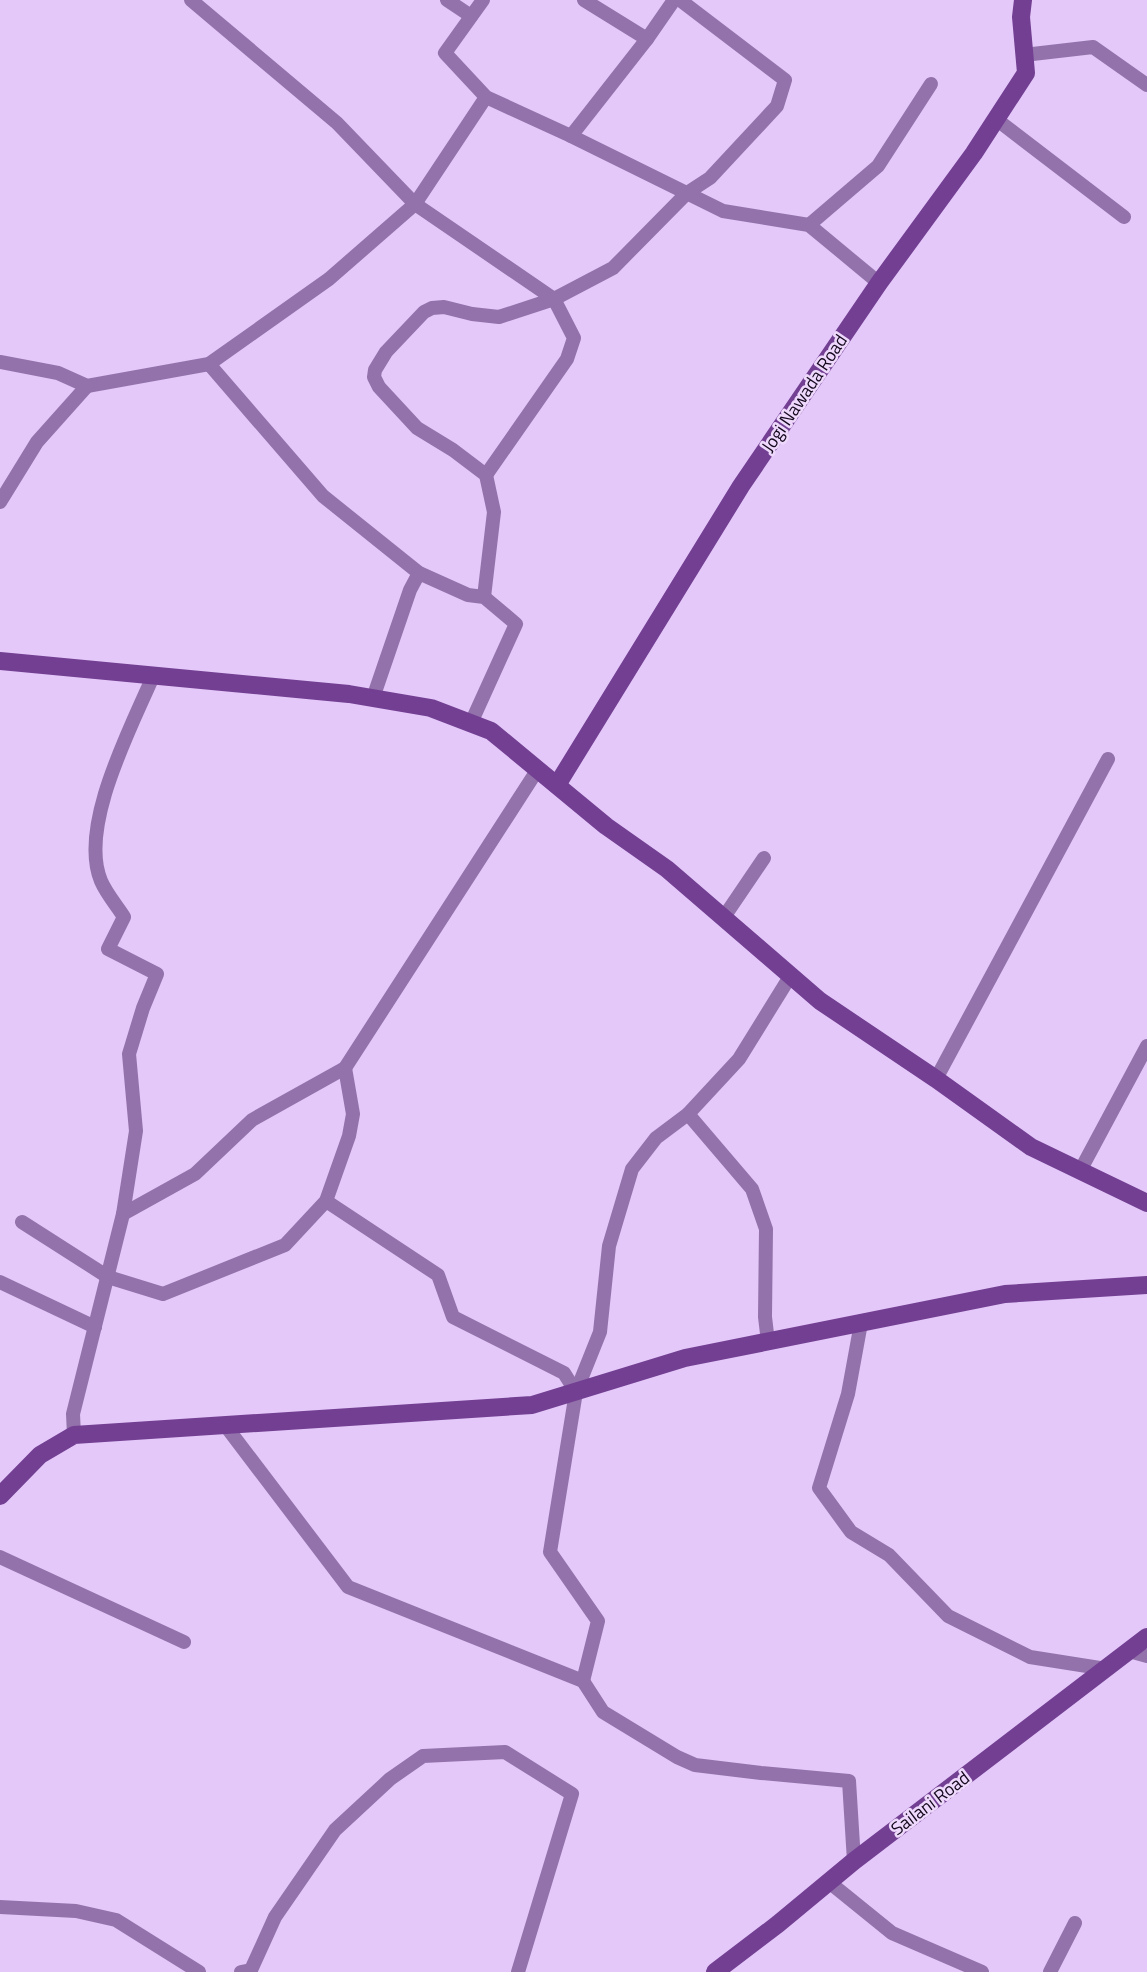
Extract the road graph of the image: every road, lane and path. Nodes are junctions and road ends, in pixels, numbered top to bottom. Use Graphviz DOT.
graph roads {
  1 [pos="191,0"];
  2 [pos="446,0"];
  3 [pos="482,0"];
  4 [pos="584,0"];
  5 [pos="674,0"];
  6 [pos="680,0"];
  7 [pos="1023,0"];
  8 [pos="471,16"];
  9 [pos="647,39"];
  10 [pos="1024,55"];
  11 [pos="931,83"];
  12 [pos="1147,86"];
  13 [pos="486,97"];
  14 [pos="996,119"];
  15 [pos="571,136"];
  16 [pos="687,193"];
  17 [pos="415,204"];
  18 [pos="1124,217"];
  19 [pos="809,225"];
  20 [pos="879,283"];
  21 [pos="554,299"];
  22 [pos="0,362"];
  23 [pos="209,364"];
  24 [pos="87,386"];
  25 [pos="486,475"];
  26 [pos="0,502"];
  27 [pos="419,573"];
  28 [pos="484,597"];
  29 [pos="0,661"];
  30 [pos="154,674"];
  31 [pos="373,698"];
  32 [pos="471,723"];
  33 [pos="1108,759"];
  34 [pos="538,769"];
  35 [pos="557,785"];
  36 [pos="764,858"];
  37 [pos="724,917"];
  38 [pos="791,975"];
  39 [pos="1147,1046"];
  40 [pos="345,1068"];
  41 [pos="936,1079"];
  42 [pos="688,1114"];
  43 [pos="1080,1171"];
  44 [pos="1146,1200"];
  45 [pos="326,1201"];
  46 [pos="123,1214"];
  47 [pos="22,1222"];
  48 [pos="108,1277"];
  49 [pos="0,1282"];
  50 [pos="1147,1285"];
  51 [pos="861,1323"];
  52 [pos="95,1327"];
  53 [pos="768,1342"];
  54 [pos="576,1392"];
  55 [pos="225,1425"];
  56 [pos="74,1435"];
  57 [pos="0,1496"];
  58 [pos="0,1557"];
  59 [pos="1147,1637"];
  60 [pos="184,1642"];
  61 [pos="1138,1653"];
  62 [pos="1105,1669"];
  63 [pos="583,1681"];
  64 [pos="854,1861"];
  65 [pos="829,1882"];
  66 [pos="0,1907"];
  67 [pos="1075,1923"];
  68 [pos="199,1972"];
  69 [pos="242,1972"];
  70 [pos="518,1972"];
  71 [pos="715,1972"];
  72 [pos="982,1972"];
  73 [pos="1050,1972"];
  1 -- 17 [label="street"];
  2 -- 8 [label="street"];
  3 -- 8 [label="street"];
  4 -- 9 [label="street"];
  5 -- 9 [label="street"];
  6 -- 16 [label="street"];
  7 -- 10 [label="street, Jogi Nawada Road"];
  8 -- 13 [label="street"];
  9 -- 15 [label="street"];
  10 -- 12 [label="street"];
  10 -- 14 [label="street, Jogi Nawada Road"];
  11 -- 19 [label="street"];
  13 -- 15 [label="street"];
  13 -- 17 [label="street"];
  14 -- 18 [label="street"];
  14 -- 20 [label="street, Jogi Nawada Road"];
  15 -- 16 [label="street"];
  16 -- 19 [label="street"];
  16 -- 21 [label="street"];
  17 -- 21 [label="street"];
  17 -- 23 [label="street"];
  19 -- 20 [label="street"];
  20 -- 35 [label="street, Jogi Nawada Road"];
  21 -- 25 [label="street"];
  21 -- 25 [label="street"];
  22 -- 24 [label="street"];
  23 -- 24 [label="street"];
  23 -- 27 [label="street"];
  24 -- 26 [label="street"];
  25 -- 28 [label="street"];
  27 -- 28 [label="street"];
  27 -- 31 [label="street"];
  28 -- 32 [label="street"];
  29 -- 30 [label="street"];
  30 -- 31 [label="street"];
  30 -- 46 [label="street"];
  31 -- 32 [label="street"];
  32 -- 34 [label="street"];
  33 -- 41 [label="street"];
  34 -- 35 [label="street"];
  34 -- 40 [label="street"];
  35 -- 37 [label="street"];
  36 -- 37 [label="street"];
  37 -- 38 [label="street"];
  38 -- 41 [label="street"];
  38 -- 42 [label="street"];
  39 -- 43 [label="street"];
  40 -- 45 [label="street"];
  40 -- 46 [label="street"];
  41 -- 43 [label="street"];
  42 -- 53 [label="street"];
  42 -- 54 [label="street"];
  43 -- 44 [label="street"];
  45 -- 48 [label="street"];
  45 -- 54 [label="street"];
  46 -- 48 [label="street"];
  47 -- 48 [label="street"];
  48 -- 52 [label="street"];
  49 -- 52 [label="street"];
  50 -- 51 [label="street"];
  51 -- 53 [label="street"];
  51 -- 62 [label="street"];
  52 -- 56 [label="street"];
  53 -- 54 [label="street"];
  54 -- 55 [label="street"];
  54 -- 63 [label="street"];
  55 -- 56 [label="street"];
  55 -- 63 [label="street"];
  56 -- 57 [label="street"];
  58 -- 60 [label="street"];
  59 -- 61 [label="street, Sailani Road"];
  61 -- 62 [label="street, Sailani Road"];
  62 -- 64 [label="street, Sailani Road"];
  63 -- 64 [label="street"];
  64 -- 65 [label="street, Sailani Road"];
  65 -- 71 [label="street, Sailani Road"];
  65 -- 72 [label="street"];
  66 -- 68 [label="street"];
  67 -- 73 [label="street"];
  69 -- 70 [label="street"];
}
